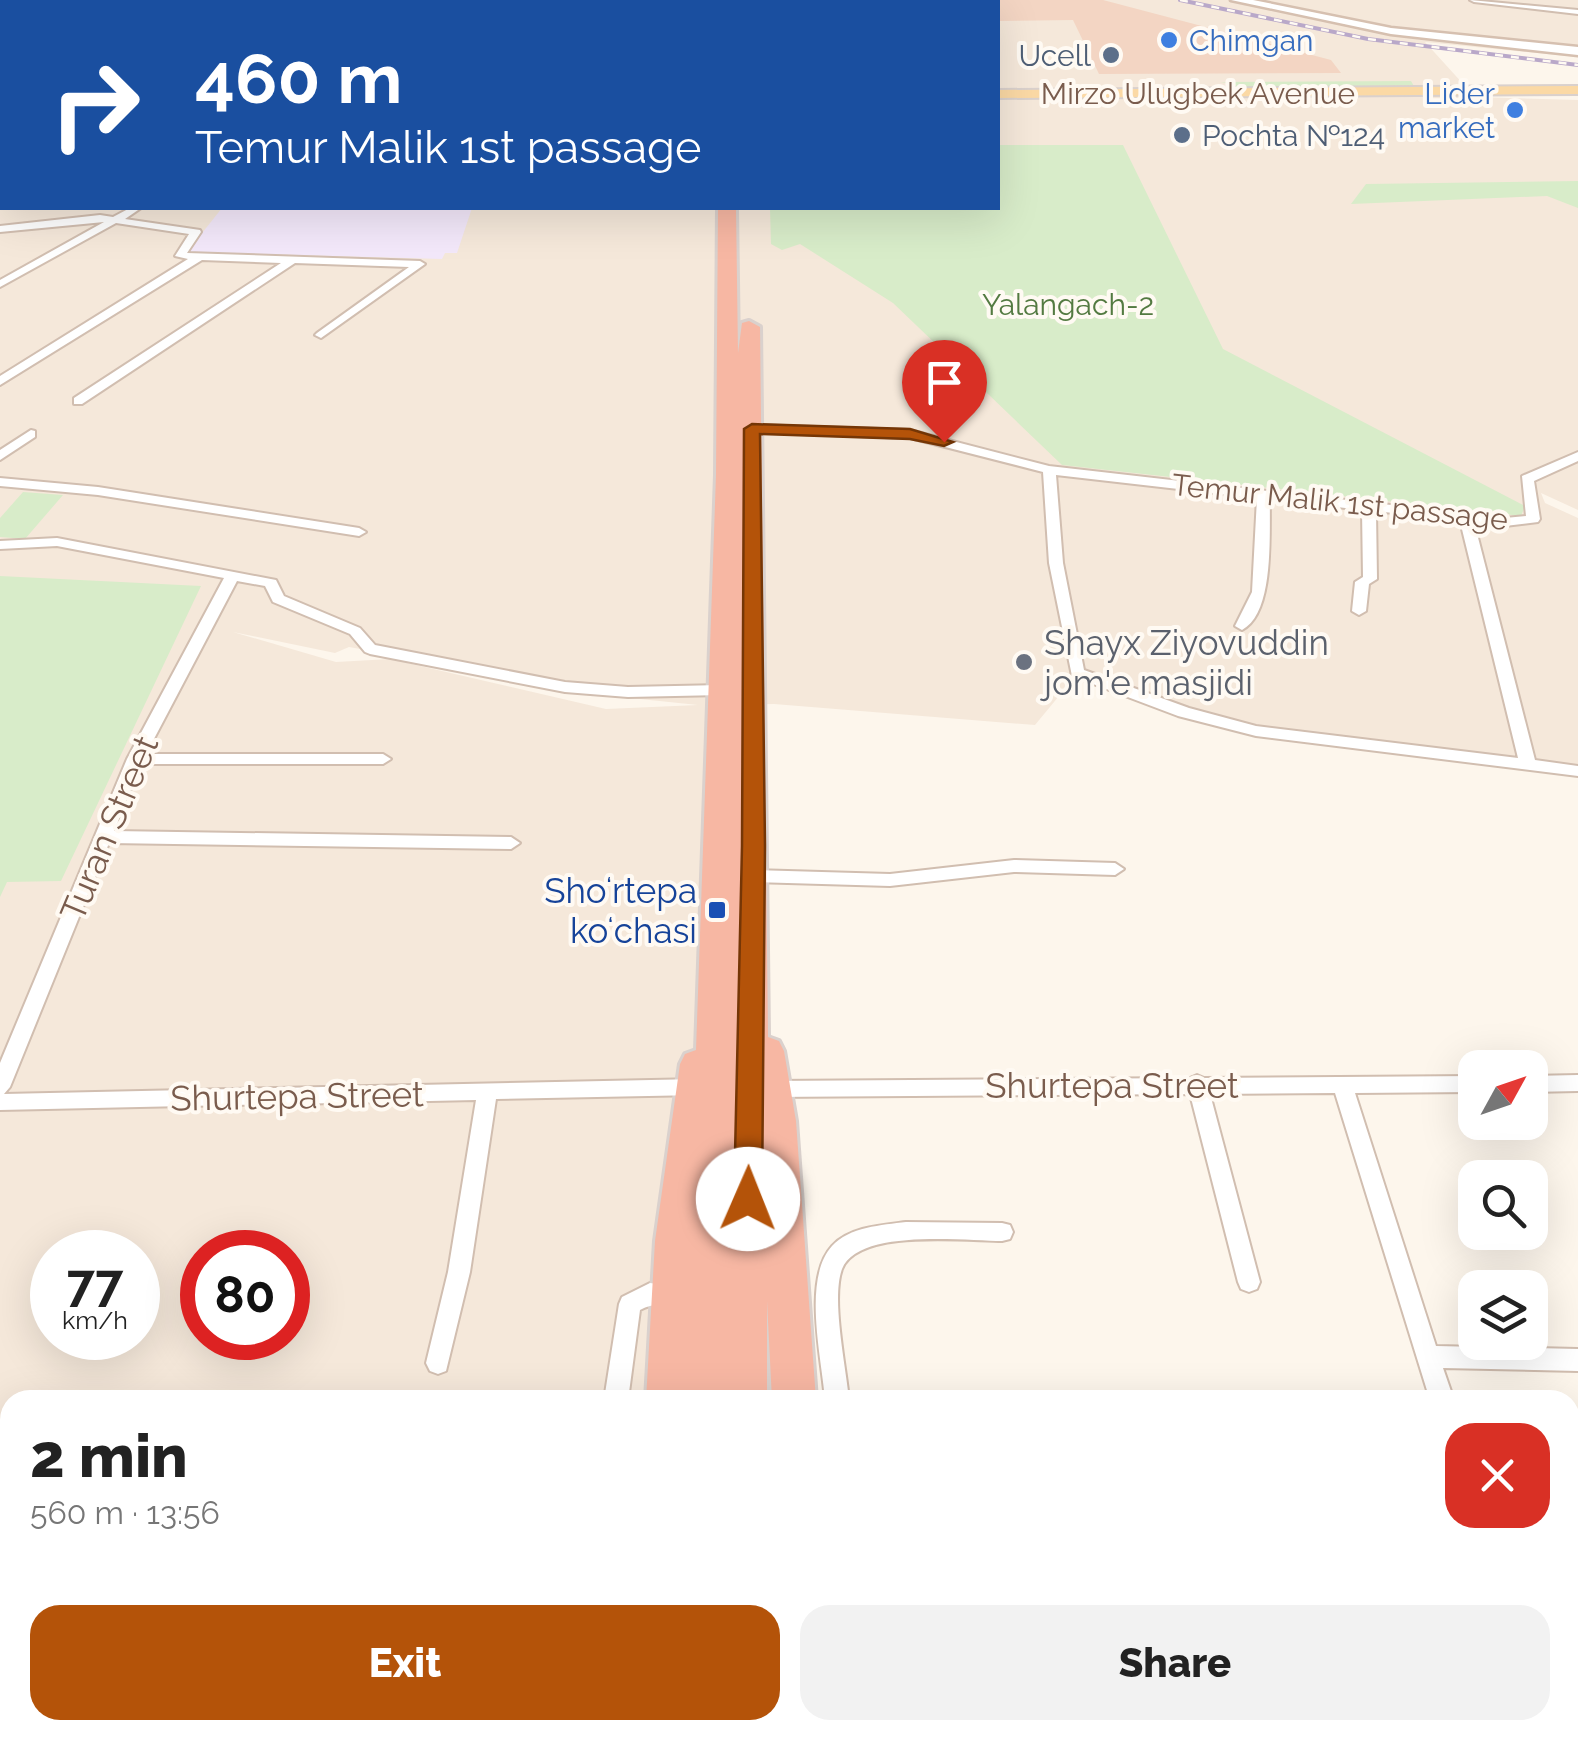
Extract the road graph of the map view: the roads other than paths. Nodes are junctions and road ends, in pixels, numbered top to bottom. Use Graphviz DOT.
graph roads {
  1 [pos="1239,0"];
  2 [pos="1474,0"];
  3 [pos="1578,12"];
  4 [pos="1578,50"];
  5 [pos="1578,95"];
  6 [pos="1000,98"];
  7 [pos="119,210"];
  8 [pos="132,210"];
  9 [pos="727,210"];
  10 [pos="744,210"];
  11 [pos="112,220"];
  12 [pos="0,230"];
  13 [pos="202,256"];
  14 [pos="295,258"];
  15 [pos="0,284"];
  16 [pos="320,334"];
  17 [pos="0,382"];
  18 [pos="78,401"];
  19 [pos="752,429"];
  20 [pos="31,434"];
  21 [pos="0,456"];
  22 [pos="1578,456"];
  23 [pos="1049,470"];
  24 [pos="0,482"];
  25 [pos="1264,493"];
  26 [pos="1369,508"];
  27 [pos="1466,519"];
  28 [pos="359,532"];
  29 [pos="0,545"];
  30 [pos="233,575"];
  31 [pos="1359,611"];
  32 [pos="1242,626"];
  33 [pos="722,690"];
  34 [pos="135,759"];
  35 [pos="383,759"];
  36 [pos="1528,764"];
  37 [pos="1578,771"];
  38 [pos="104,837"];
  39 [pos="511,843"];
  40 [pos="1115,869"];
  41 [pos="753,876"];
  42 [pos="734,962"];
  43 [pos="1578,1083"];
  44 [pos="1196,1084"];
  45 [pos="1458,1084"];
  46 [pos="1548,1084"];
  47 [pos="1342,1086"];
  48 [pos="0,1088"];
  49 [pos="732,1088"];
  50 [pos="487,1093"];
  51 [pos="0,1102"];
  52 [pos="1002,1232"];
  53 [pos="789,1281"];
  54 [pos="829,1281"];
  55 [pos="1249,1282"];
  56 [pos="671,1294"];
  57 [pos="1427,1357"];
  58 [pos="1578,1360"];
  59 [pos="438,1363"];
  60 [pos="617,1390"];
  61 [pos="668,1390"];
  62 [pos="706,1390"];
  63 [pos="745,1390"];
  64 [pos="794,1390"];
  65 [pos="836,1390"];
  66 [pos="1439,1390"];
  1 -- 4 [label="main road"];
  2 -- 3 [label="street"];
  5 -- 6 [label="main road, Mirzo Ulugbek Avenue"];
  7 -- 11 [label="street"];
  8 -- 11 [label="street"];
  9 -- 33 [label="highway"];
  10 -- 19 [label="highway"];
  11 -- 12 [label="street"];
  11 -- 13 [label="street"];
  11 -- 15 [label="street"];
  13 -- 14 [label="street"];
  13 -- 17 [label="street"];
  14 -- 16 [label="street"];
  14 -- 18 [label="street"];
  19 -- 23 [label="street, Temur Malik 1st passage"];
  19 -- 41 [label="highway"];
  20 -- 21 [label="street"];
  22 -- 27 [label="street, Temur Malik 1st passage"];
  23 -- 25 [label="street, Temur Malik 1st passage"];
  23 -- 36 [label="street"];
  24 -- 28 [label="street"];
  25 -- 26 [label="street, Temur Malik 1st passage"];
  25 -- 32 [label="street"];
  26 -- 27 [label="street, Temur Malik 1st passage"];
  26 -- 31 [label="street"];
  27 -- 36 [label="street"];
  29 -- 30 [label="street"];
  30 -- 33 [label="street"];
  30 -- 34 [label="street, Turan Street"];
  33 -- 42 [label="highway"];
  34 -- 35 [label="street"];
  34 -- 38 [label="street, Turan Street"];
  36 -- 37 [label="street"];
  38 -- 39 [label="street"];
  38 -- 48 [label="street, Turan Street"];
  40 -- 41 [label="street"];
  41 -- 42 [label="highway"];
  42 -- 49 [label="highway"];
  42 -- 49 [label="highway"];
  43 -- 46 [label="street"];
  44 -- 47 [label="street, Shurtepa Street"];
  44 -- 49 [label="street, Shurtepa Street"];
  44 -- 55 [label="street"];
  45 -- 47 [label="street, Shurtepa Street"];
  47 -- 57 [label="street"];
  49 -- 50 [label="street, Shurtepa Street"];
  49 -- 53 [label="highway"];
  49 -- 56 [label="highway"];
  49 -- 62 [label="highway"];
  49 -- 63 [label="highway"];
  50 -- 51 [label="street, Shurtepa Street"];
  50 -- 59 [label="street"];
  52 -- 54 [label="street"];
  53 -- 54 [label="street"];
  53 -- 64 [label="highway"];
  54 -- 65 [label="street"];
  56 -- 60 [label="street"];
  56 -- 61 [label="highway"];
  57 -- 58 [label="street"];
  57 -- 66 [label="street"];
}
